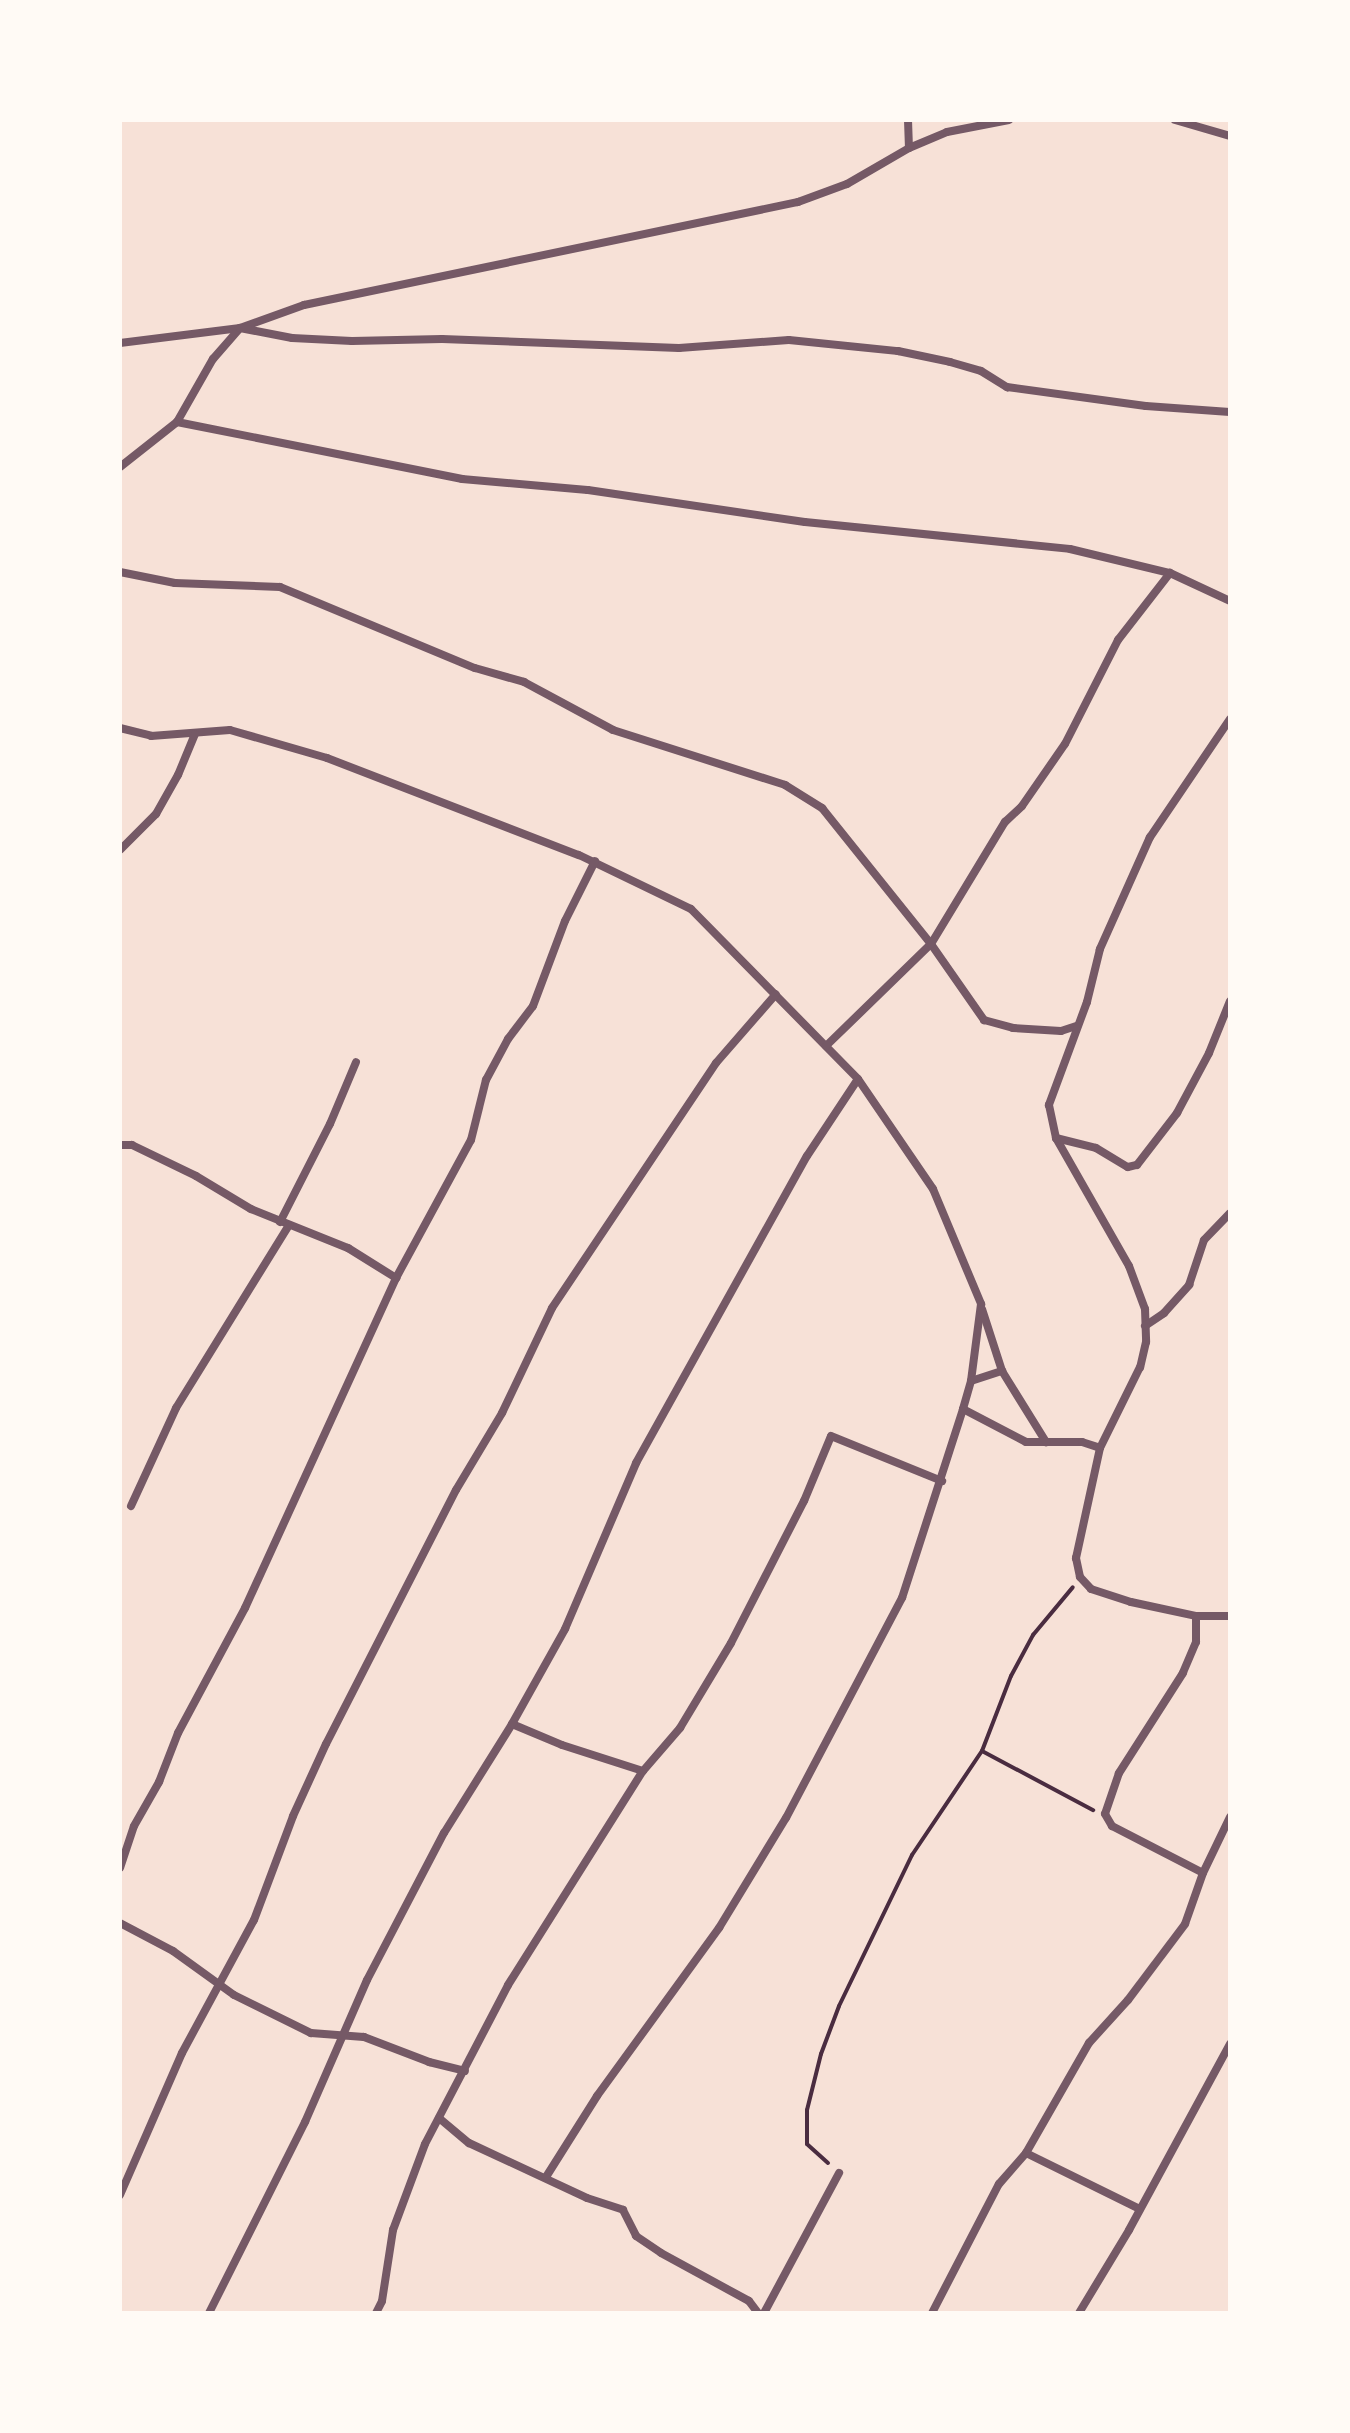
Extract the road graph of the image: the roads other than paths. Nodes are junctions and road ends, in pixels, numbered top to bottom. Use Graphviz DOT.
graph roads {
  1 [pos="908,120"];
  2 [pos="1009,120"];
  3 [pos="1175,120"];
  4 [pos="1230,136"];
  5 [pos="909,148"];
  6 [pos="240,328"];
  7 [pos="120,343"];
  8 [pos="1230,412"];
  9 [pos="177,422"];
  10 [pos="120,467"];
  11 [pos="120,572"];
  12 [pos="1170,573"];
  13 [pos="1230,601"];
  14 [pos="1230,719"];
  15 [pos="120,728"];
  16 [pos="195,734"];
  17 [pos="120,850"];
  18 [pos="595,861"];
  19 [pos="931,944"];
  20 [pos="776,994"];
  21 [pos="1230,1001"];
  22 [pos="1076,1026"];
  23 [pos="826,1046"];
  24 [pos="356,1062"];
  25 [pos="858,1079"];
  26 [pos="1056,1138"];
  27 [pos="120,1145"];
  28 [pos="1230,1213"];
  29 [pos="284,1223"];
  30 [pos="396,1278"];
  31 [pos="981,1304"];
  32 [pos="1145,1326"];
  33 [pos="1002,1371"];
  34 [pos="971,1381"];
  35 [pos="963,1409"];
  36 [pos="1046,1442"];
  37 [pos="1100,1448"];
  38 [pos="942,1481"];
  39 [pos="131,1506"];
  40 [pos="1196,1616"];
  41 [pos="1230,1616"];
  42 [pos="512,1724"];
  43 [pos="643,1771"];
  44 [pos="1230,1817"];
  45 [pos="120,1868"];
  46 [pos="1203,1873"];
  47 [pos="120,1923"];
  48 [pos="218,1981"];
  49 [pos="340,2037"];
  50 [pos="1230,2044"];
  51 [pos="465,2071"];
  52 [pos="439,2118"];
  53 [pos="1026,2153"];
  54 [pos="839,2173"];
  55 [pos="546,2177"];
  56 [pos="120,2195"];
  57 [pos="1140,2209"];
  58 [pos="209,2313"];
  59 [pos="376,2313"];
  60 [pos="758,2313"];
  61 [pos="764,2313"];
  62 [pos="932,2313"];
  63 [pos="1079,2313"];
  1 -- 5 [label="street"];
  2 -- 5 [label="street"];
  3 -- 4 [label="street"];
  5 -- 6 [label="street"];
  6 -- 7 [label="street"];
  6 -- 8 [label="street"];
  6 -- 9 [label="street"];
  9 -- 10 [label="street"];
  9 -- 12 [label="street"];
  11 -- 19 [label="street"];
  12 -- 13 [label="street"];
  12 -- 19 [label="street"];
  14 -- 22 [label="street"];
  15 -- 16 [label="street"];
  16 -- 17 [label="street"];
  16 -- 18 [label="street"];
  18 -- 20 [label="street"];
  18 -- 30 [label="street"];
  19 -- 22 [label="street"];
  19 -- 23 [label="street"];
  20 -- 23 [label="street"];
  20 -- 48 [label="street"];
  21 -- 26 [label="street"];
  22 -- 26 [label="street"];
  23 -- 25 [label="street"];
  24 -- 29 [label="street"];
  25 -- 31 [label="street"];
  25 -- 42 [label="street"];
  26 -- 32 [label="street"];
  27 -- 29 [label="street"];
  28 -- 32 [label="street"];
  29 -- 30 [label="street"];
  29 -- 39 [label="street"];
  30 -- 45 [label="street"];
  31 -- 33 [label="street"];
  31 -- 34 [label="street"];
  32 -- 37 [label="street"];
  33 -- 34 [label="street"];
  33 -- 36 [label="street"];
  34 -- 35 [label="street"];
  35 -- 36 [label="street"];
  35 -- 38 [label="street"];
  36 -- 37 [label="street"];
  37 -- 40 [label="street"];
  38 -- 43 [label="street"];
  38 -- 55 [label="street"];
  40 -- 41 [label="street"];
  40 -- 46 [label="street"];
  42 -- 43 [label="street"];
  42 -- 49 [label="street"];
  43 -- 51 [label="street"];
  44 -- 46 [label="street"];
  46 -- 53 [label="street"];
  47 -- 48 [label="street"];
  48 -- 49 [label="street"];
  48 -- 56 [label="street"];
  49 -- 51 [label="street"];
  49 -- 58 [label="street"];
  50 -- 57 [label="street"];
  51 -- 52 [label="street"];
  52 -- 55 [label="street"];
  52 -- 59 [label="street"];
  53 -- 57 [label="street"];
  53 -- 62 [label="street"];
  54 -- 61 [label="street"];
  55 -- 60 [label="street"];
  57 -- 63 [label="street"];
}
